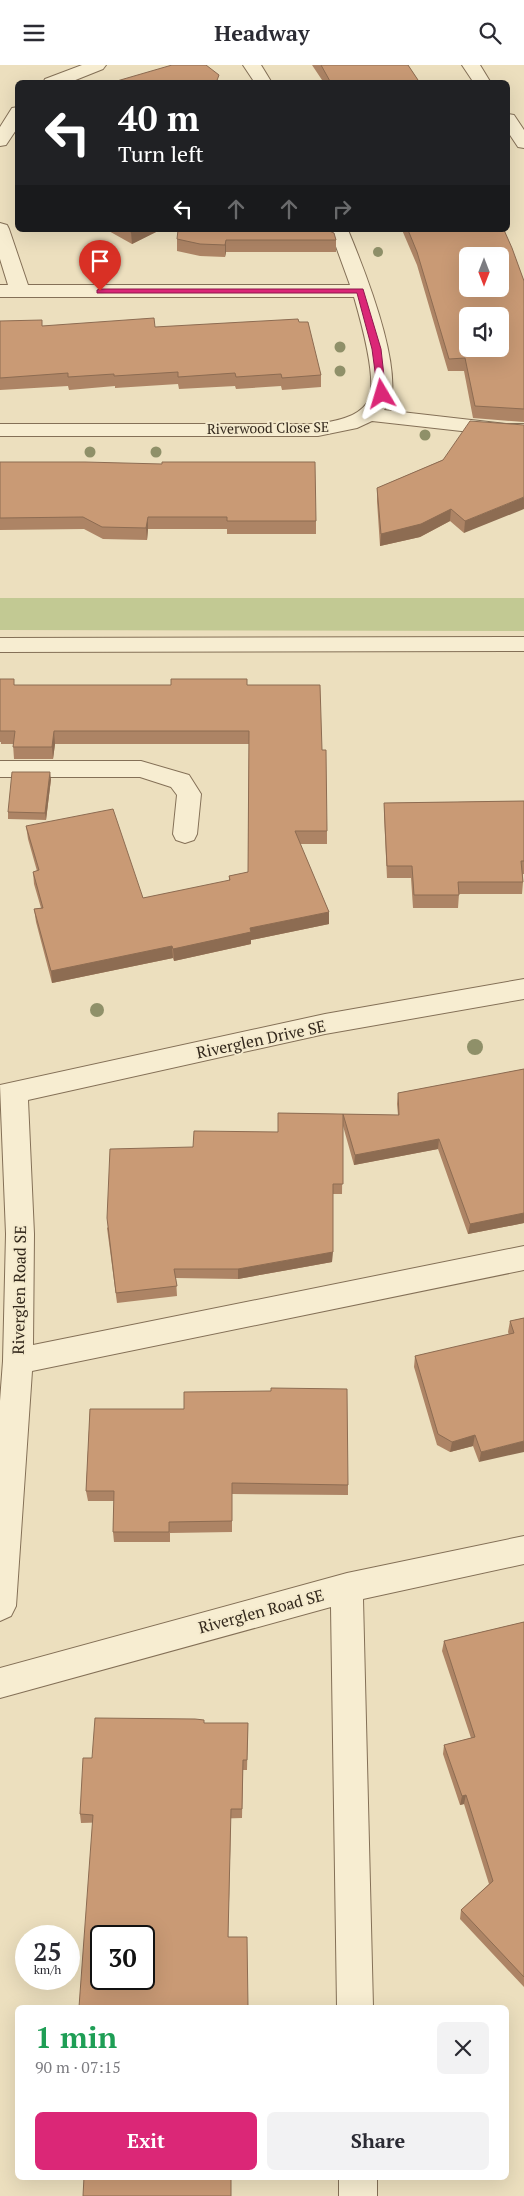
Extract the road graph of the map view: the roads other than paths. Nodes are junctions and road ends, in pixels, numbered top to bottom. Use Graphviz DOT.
graph roads {
  1 [pos="97,65"];
  2 [pos="252,65"];
  3 [pos="471,65"];
  4 [pos="59,80"];
  5 [pos="262,80"];
  6 [pos="481,80"];
  7 [pos="15,117"];
  8 [pos="510,122"];
  9 [pos="0,141"];
  10 [pos="524,143"];
  11 [pos="0,229"];
  12 [pos="339,232"];
  13 [pos="0,291"];
  14 [pos="20,291"];
  15 [pos="360,291"];
  16 [pos="367,414"];
  17 [pos="0,429"];
  18 [pos="524,430"];
  19 [pos="524,644"];
  20 [pos="0,645"];
  21 [pos="0,769"];
  22 [pos="185,834"];
  23 [pos="524,989"];
  24 [pos="7,1095"];
  25 [pos="524,1258"];
  26 [pos="18,1361"];
  27 [pos="524,1550"];
  28 [pos="347,1588"];
  29 [pos="0,1606"];
  30 [pos="0,1683"];
  31 [pos="355,2005"];
  32 [pos="358,2180"];
  33 [pos="358,2196"];
  1 -- 4 [label="street"];
  2 -- 5 [label="street"];
  3 -- 6 [label="street"];
  7 -- 9 [label="street"];
  8 -- 10 [label="street"];
  11 -- 14 [label="street"];
  12 -- 15 [label="street"];
  13 -- 14 [label="street"];
  14 -- 15 [label="street"];
  15 -- 16 [label="street"];
  16 -- 17 [label="street, Riverwood Close SE"];
  16 -- 18 [label="street"];
  19 -- 20 [label="street"];
  21 -- 22 [label="street"];
  23 -- 24 [label="street, Riverglen Drive SE"];
  24 -- 26 [label="street, Riverglen Road SE"];
  25 -- 26 [label="street"];
  26 -- 29 [label="street, Riverglen Road SE"];
  27 -- 28 [label="street, Riverglen Road SE"];
  28 -- 30 [label="street, Riverglen Road SE"];
  28 -- 31 [label="street"];
  32 -- 33 [label="street"];
}
